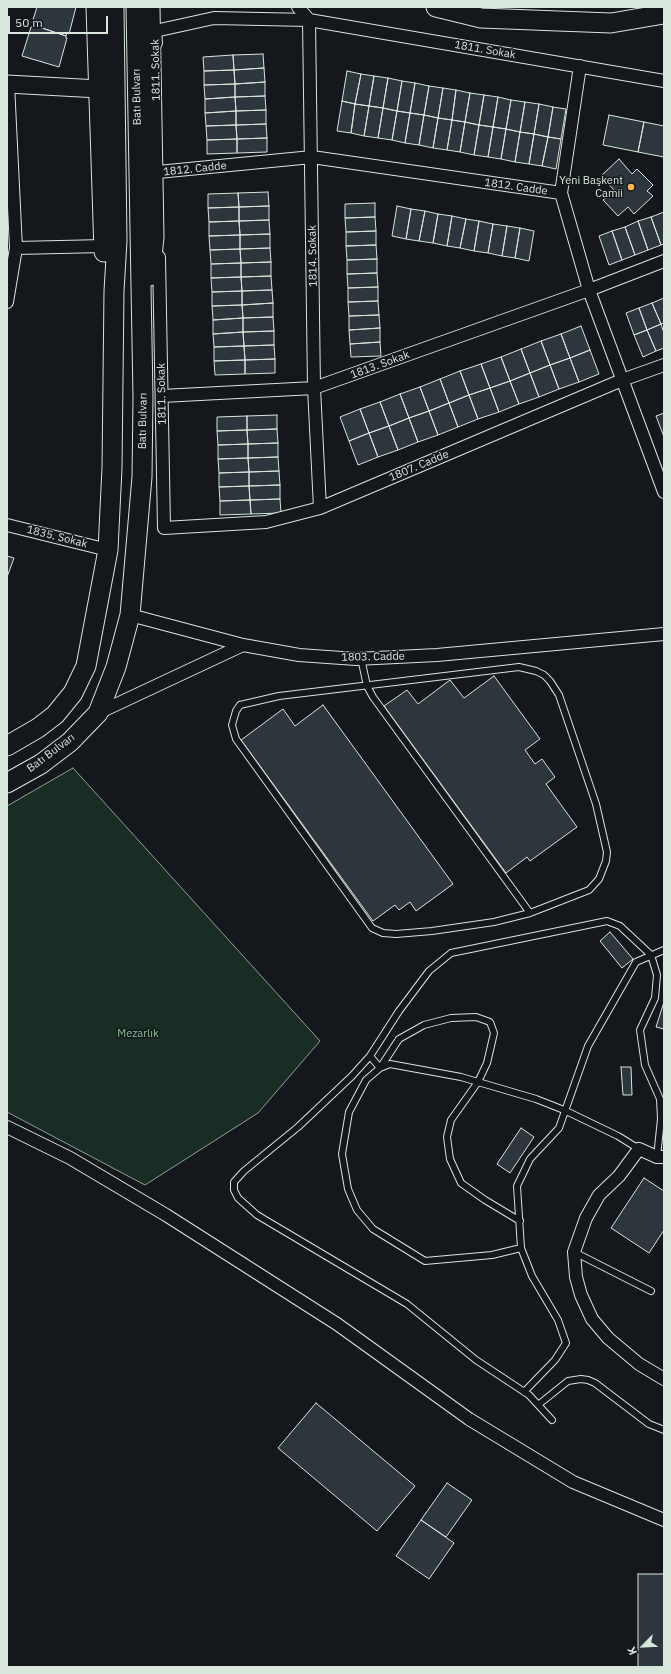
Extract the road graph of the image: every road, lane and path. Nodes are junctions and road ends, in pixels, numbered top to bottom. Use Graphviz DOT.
graph roads {
  1 [pos="96,7"];
  2 [pos="114,7"];
  3 [pos="136,7"];
  4 [pos="150,7"];
  5 [pos="298,7"];
  6 [pos="436,7"];
  7 [pos="664,14"];
  8 [pos="309,20"];
  9 [pos="580,66"];
  10 [pos="664,81"];
  11 [pos="8,84"];
  12 [pos="99,89"];
  13 [pos="312,157"];
  14 [pos="158,172"];
  15 [pos="561,193"];
  16 [pos="111,243"];
  17 [pos="16,248"];
  18 [pos="664,261"];
  19 [pos="589,290"];
  20 [pos="7,302"];
  21 [pos="142,311"];
  22 [pos="664,365"];
  23 [pos="622,380"];
  24 [pos="314,388"];
  25 [pos="162,396"];
  26 [pos="664,492"];
  27 [pos="320,508"];
  28 [pos="7,525"];
  29 [pos="164,528"];
  30 [pos="108,550"];
  31 [pos="130,615"];
  32 [pos="664,634"];
  33 [pos="243,645"];
  34 [pos="361,658"];
  35 [pos="367,686"];
  36 [pos="98,713"];
  37 [pos="7,746"];
  38 [pos="7,783"];
  39 [pos="530,913"];
  40 [pos="664,950"];
  41 [pos="651,955"];
  42 [pos="370,1056"];
  43 [pos="380,1068"];
  44 [pos="478,1082"];
  45 [pos="564,1110"];
  46 [pos="7,1127"];
  47 [pos="639,1149"];
  48 [pos="660,1157"];
  49 [pos="520,1221"];
  50 [pos="521,1248"];
  51 [pos="574,1252"];
  52 [pos="651,1291"];
  53 [pos="664,1379"];
  54 [pos="524,1392"];
  55 [pos="538,1404"];
  56 [pos="552,1420"];
  57 [pos="664,1430"];
  58 [pos="664,1520"];
  1 -- 12 [label="main road"];
  2 -- 16 [label="main road, Batı Bulvarı"];
  3 -- 21 [label="main road, Batı Bulvarı"];
  4 -- 21 [label="main road"];
  5 -- 8 [label="street"];
  6 -- 7 [label="main road"];
  8 -- 9 [label="street, 1811. Sokak"];
  8 -- 13 [label="street, 1814. Sokak"];
  8 -- 14 [label="street, 1811. Sokak"];
  9 -- 10 [label="street, 1811. Sokak"];
  9 -- 15 [label="street"];
  11 -- 12 [label="main road"];
  11 -- 17 [label="street"];
  12 -- 16 [label="main road"];
  13 -- 14 [label="street, 1812. Cadde"];
  13 -- 15 [label="street, 1812. Cadde"];
  13 -- 24 [label="street, 1814. Sokak"];
  14 -- 25 [label="street, 1811. Sokak"];
  15 -- 19 [label="street, 1812. Cadde"];
  16 -- 17 [label="street"];
  16 -- 30 [label="main road, Batı Bulvarı"];
  17 -- 20 [label="street"];
  18 -- 19 [label="street, 1813. Sokak"];
  19 -- 23 [label="street, 1812. Cadde"];
  19 -- 24 [label="street, 1813. Sokak"];
  21 -- 31 [label="main road, Batı Bulvarı"];
  22 -- 23 [label="street, 1807. Cadde"];
  23 -- 26 [label="street, 1812. Cadde"];
  23 -- 27 [label="street, 1807. Cadde"];
  24 -- 25 [label="street, 1813. Sokak"];
  24 -- 27 [label="street, 1814. Sokak"];
  25 -- 29 [label="street, 1811. Sokak"];
  27 -- 29 [label="street, 1807. Cadde"];
  28 -- 30 [label="street, 1835. Sokak"];
  30 -- 37 [label="main road, Batı Bulvarı"];
  31 -- 33 [label="street, 1803. Cadde"];
  31 -- 36 [label="main road, Batı Bulvarı"];
  32 -- 34 [label="street, 1803. Cadde"];
  33 -- 34 [label="street, 1803. Cadde"];
  33 -- 36 [label="street"];
  34 -- 35 [label="lane"];
  35 -- 39 [label="lane"];
  35 -- 39 [label="lane"];
  35 -- 39 [label="lane"];
  36 -- 38 [label="main road, Batı Bulvarı"];
  40 -- 41 [label="lane"];
  41 -- 42 [label="lane"];
  41 -- 45 [label="lane"];
  41 -- 48 [label="lane"];
  42 -- 43 [label="lane"];
  42 -- 54 [label="lane"];
  43 -- 44 [label="lane"];
  43 -- 44 [label="lane"];
  43 -- 50 [label="lane"];
  44 -- 45 [label="lane"];
  44 -- 49 [label="lane"];
  45 -- 47 [label="lane"];
  45 -- 49 [label="lane"];
  46 -- 58 [label="street"];
  47 -- 48 [label="street"];
  47 -- 51 [label="street"];
  49 -- 50 [label="lane"];
  50 -- 54 [label="lane"];
  51 -- 52 [label="lane"];
  51 -- 53 [label="street"];
  54 -- 55 [label="lane"];
  55 -- 56 [label="lane"];
  55 -- 57 [label="lane"];
}
